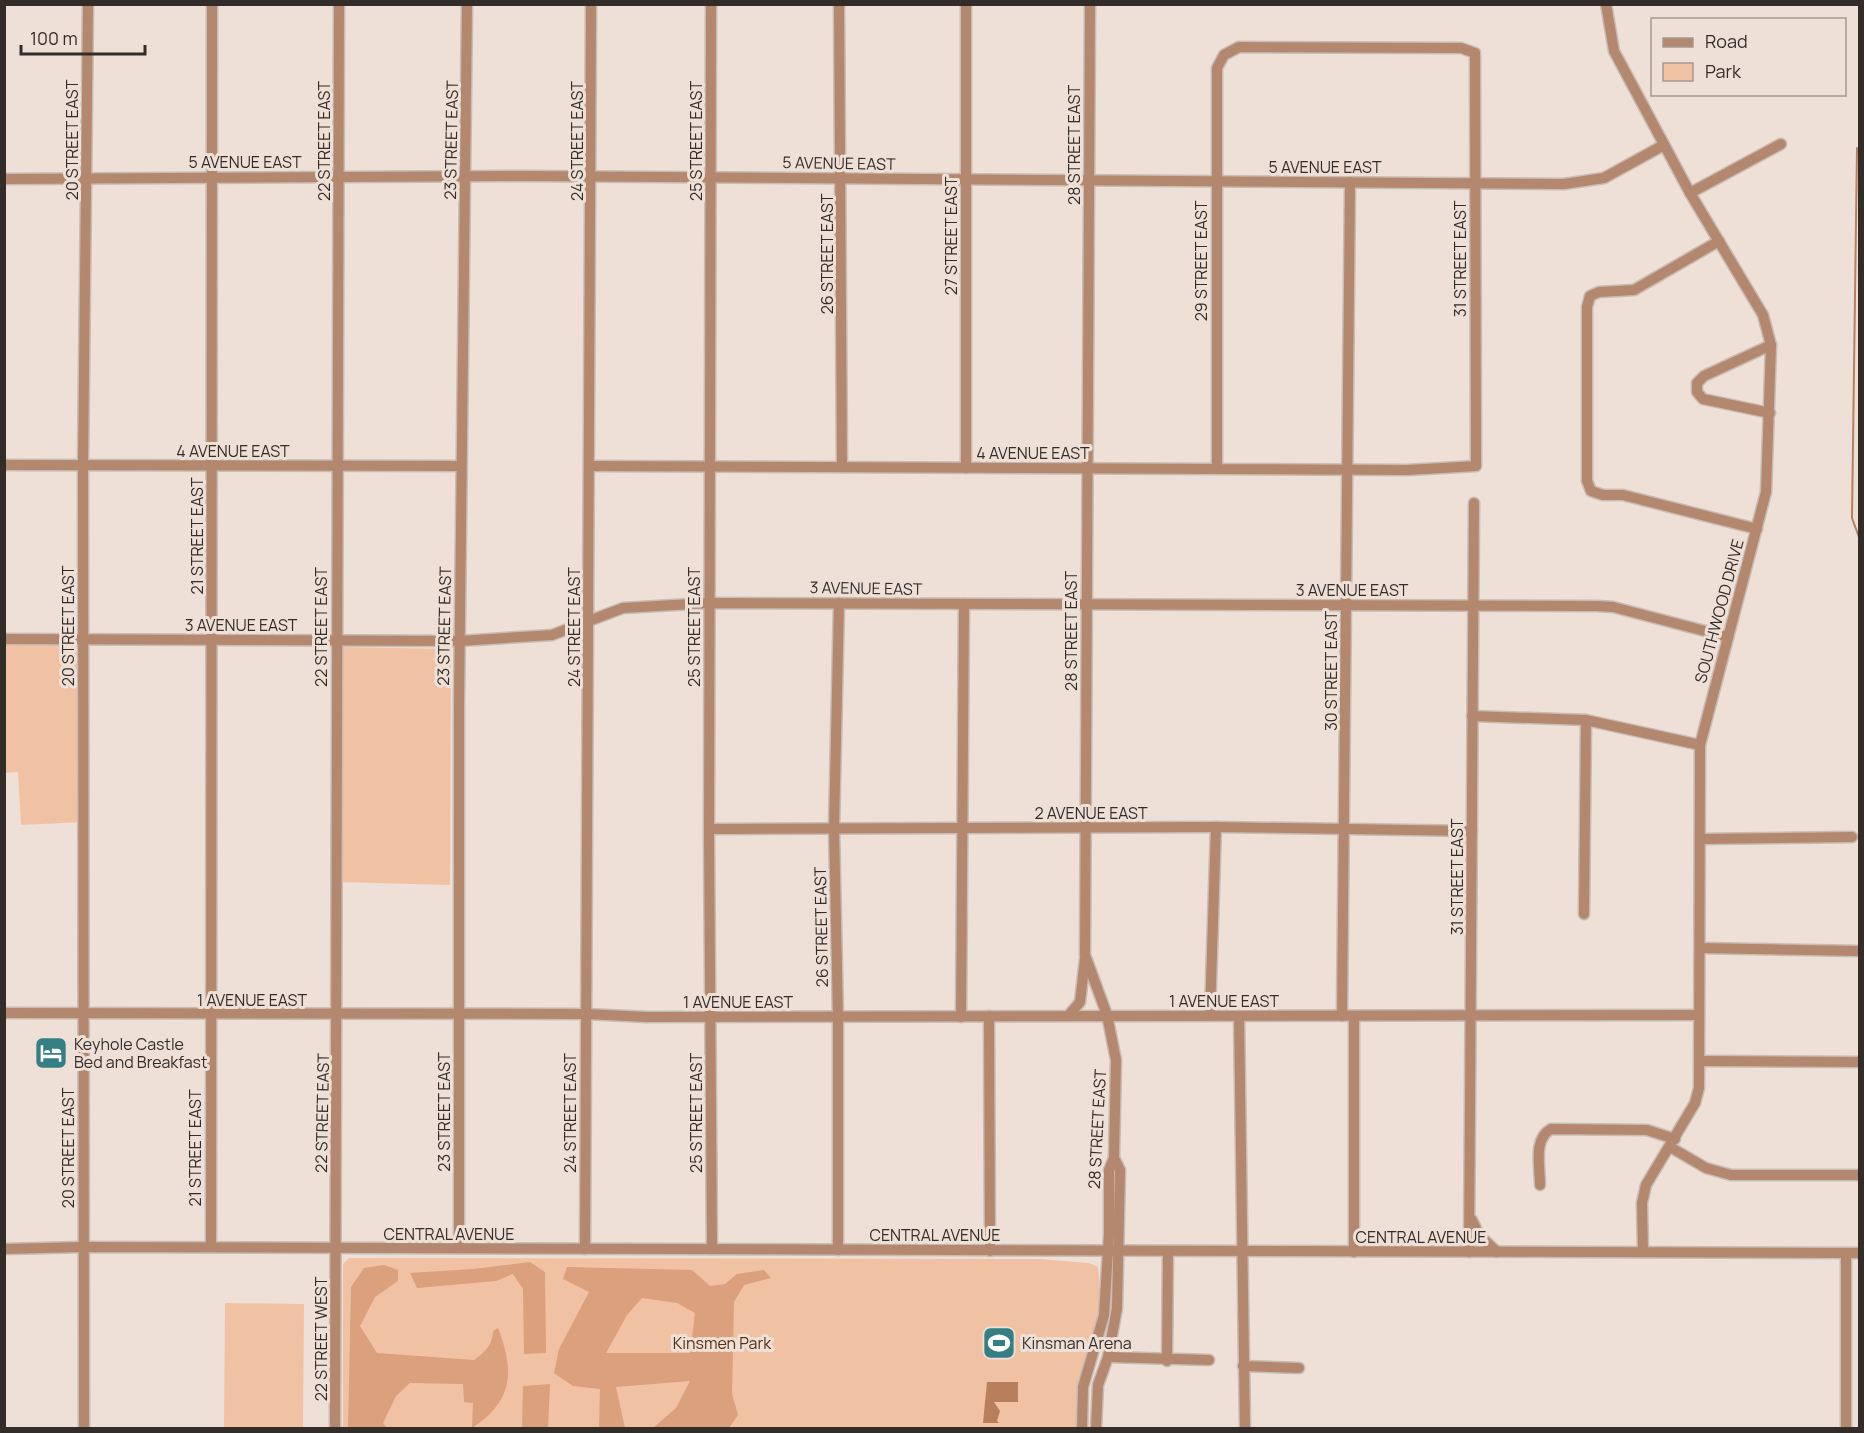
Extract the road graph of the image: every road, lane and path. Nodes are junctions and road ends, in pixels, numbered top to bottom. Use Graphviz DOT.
graph roads {
  1 [pos="88,4"];
  2 [pos="212,4"];
  3 [pos="339,4"];
  4 [pos="467,4"];
  5 [pos="591,4"];
  6 [pos="711,4"];
  7 [pos="839,4"];
  8 [pos="966,4"];
  9 [pos="1090,4"];
  10 [pos="1606,4"];
  11 [pos="1224,55"];
  12 [pos="1780,144"];
  13 [pos="1664,145"];
  14 [pos="212,177"];
  15 [pos="338,177"];
  16 [pos="466,177"];
  17 [pos="592,177"];
  18 [pos="87,178"];
  19 [pos="712,178"];
  20 [pos="842,178"];
  21 [pos="4,179"];
  22 [pos="966,179"];
  23 [pos="1089,181"];
  24 [pos="1215,182"];
  25 [pos="1350,182"];
  26 [pos="1474,183"];
  27 [pos="1690,193"];
  28 [pos="1719,240"];
  29 [pos="1771,345"];
  30 [pos="1770,413"];
  31 [pos="4,465"];
  32 [pos="83,465"];
  33 [pos="211,466"];
  34 [pos="337,466"];
  35 [pos="461,466"];
  36 [pos="590,466"];
  37 [pos="710,466"];
  38 [pos="1476,466"];
  39 [pos="842,467"];
  40 [pos="966,468"];
  41 [pos="1087,468"];
  42 [pos="1217,469"];
  43 [pos="1347,469"];
  44 [pos="1474,503"];
  45 [pos="1757,529"];
  46 [pos="709,603"];
  47 [pos="839,603"];
  48 [pos="964,604"];
  49 [pos="1086,605"];
  50 [pos="1346,605"];
  51 [pos="1473,605"];
  52 [pos="589,621"];
  53 [pos="1728,637"];
  54 [pos="83,638"];
  55 [pos="4,639"];
  56 [pos="212,640"];
  57 [pos="336,640"];
  58 [pos="459,641"];
  59 [pos="1472,716"];
  60 [pos="1586,720"];
  61 [pos="1700,745"];
  62 [pos="1216,826"];
  63 [pos="834,828"];
  64 [pos="710,829"];
  65 [pos="963,829"];
  66 [pos="1085,829"];
  67 [pos="1345,829"];
  68 [pos="1472,831"];
  69 [pos="1852,837"];
  70 [pos="1700,839"];
  71 [pos="1584,914"];
  72 [pos="1700,948"];
  73 [pos="1860,951"];
  74 [pos="1085,955"];
  75 [pos="4,1013"];
  76 [pos="83,1014"];
  77 [pos="459,1014"];
  78 [pos="586,1014"];
  79 [pos="209,1015"];
  80 [pos="1107,1015"];
  81 [pos="1210,1015"];
  82 [pos="1699,1015"];
  83 [pos="338,1016"];
  84 [pos="989,1016"];
  85 [pos="1069,1016"];
  86 [pos="1239,1016"];
  87 [pos="1342,1016"];
  88 [pos="1354,1016"];
  89 [pos="1472,1016"];
  90 [pos="711,1017"];
  91 [pos="838,1017"];
  92 [pos="961,1017"];
  93 [pos="1700,1061"];
  94 [pos="1860,1062"];
  95 [pos="1672,1143"];
  96 [pos="1114,1158"];
  97 [pos="1859,1175"];
  98 [pos="1540,1185"];
  99 [pos="1470,1216"];
  100 [pos="6,1247"];
  101 [pos="83,1247"];
  102 [pos="211,1247"];
  103 [pos="459,1248"];
  104 [pos="336,1249"];
  105 [pos="585,1249"];
  106 [pos="712,1250"];
  107 [pos="838,1250"];
  108 [pos="990,1251"];
  109 [pos="1107,1251"];
  110 [pos="1119,1251"];
  111 [pos="1168,1251"];
  112 [pos="1241,1251"];
  113 [pos="1354,1252"];
  114 [pos="1469,1252"];
  115 [pos="1497,1252"];
  116 [pos="1643,1252"];
  117 [pos="1846,1253"];
  118 [pos="1860,1253"];
  119 [pos="1108,1357"];
  120 [pos="1167,1360"];
  121 [pos="1209,1360"];
  122 [pos="1243,1366"];
  123 [pos="1299,1368"];
  124 [pos="84,1428"];
  125 [pos="335,1428"];
  126 [pos="1082,1428"];
  127 [pos="1096,1428"];
  128 [pos="1245,1428"];
  129 [pos="1846,1428"];
  1 -- 18 [label="street, 20 STREET EAST"];
  2 -- 14 [label="street, 21 STREET EAST"];
  3 -- 15 [label="street, 22 STREET EAST"];
  4 -- 16 [label="street, 23 STREET EAST"];
  5 -- 17 [label="street, 24 STREET EAST"];
  6 -- 19 [label="street, 25 STREET EAST"];
  7 -- 20 [label="street, 26 STREET EAST"];
  8 -- 22 [label="street, 27 STREET EAST"];
  9 -- 23 [label="street, 28 STREET EAST"];
  10 -- 13 [label="street, SOUTHWOOD DRIVE"];
  11 -- 24 [label="street, 29 STREET EAST"];
  11 -- 26 [label="street, 31 STREET EAST"];
  12 -- 27 [label="street"];
  13 -- 26 [label="street, 5 AVENUE EAST"];
  13 -- 27 [label="street, SOUTHWOOD DRIVE"];
  14 -- 15 [label="street, 5 AVENUE EAST"];
  14 -- 18 [label="street, 5 AVENUE EAST"];
  14 -- 33 [label="street, 21 STREET EAST"];
  15 -- 16 [label="street, 5 AVENUE EAST"];
  15 -- 34 [label="street, 22 STREET EAST"];
  16 -- 17 [label="street, 5 AVENUE EAST"];
  16 -- 35 [label="street, 23 STREET EAST"];
  17 -- 19 [label="street, 5 AVENUE EAST"];
  17 -- 36 [label="street, 24 STREET EAST"];
  18 -- 21 [label="street, 5 AVENUE EAST"];
  18 -- 32 [label="street, 20 STREET EAST"];
  19 -- 20 [label="street, 5 AVENUE EAST"];
  19 -- 37 [label="street, 25 STREET EAST"];
  20 -- 22 [label="street, 5 AVENUE EAST"];
  20 -- 39 [label="street, 26 STREET EAST"];
  22 -- 23 [label="street, 5 AVENUE EAST"];
  22 -- 40 [label="street, 27 STREET EAST"];
  23 -- 24 [label="street, 5 AVENUE EAST"];
  23 -- 41 [label="street, 28 STREET EAST"];
  24 -- 25 [label="street, 5 AVENUE EAST"];
  24 -- 42 [label="street, 29 STREET EAST"];
  25 -- 26 [label="street, 5 AVENUE EAST"];
  25 -- 43 [label="street, 30 STREET EAST"];
  26 -- 38 [label="street, 31 STREET EAST"];
  27 -- 28 [label="street, SOUTHWOOD DRIVE"];
  28 -- 29 [label="street, SOUTHWOOD DRIVE"];
  28 -- 45 [label="street"];
  29 -- 30 [label="street, SOUTHWOOD DRIVE"];
  29 -- 30 [label="street"];
  30 -- 45 [label="street, SOUTHWOOD DRIVE"];
  31 -- 32 [label="street, 4 AVENUE EAST"];
  32 -- 33 [label="street, 4 AVENUE EAST"];
  32 -- 54 [label="street, 20 STREET EAST"];
  33 -- 34 [label="street, 4 AVENUE EAST"];
  33 -- 56 [label="street, 21 STREET EAST"];
  34 -- 35 [label="street, 4 AVENUE EAST"];
  34 -- 57 [label="street, 22 STREET EAST"];
  35 -- 58 [label="street, 23 STREET EAST"];
  36 -- 37 [label="street, 4 AVENUE EAST"];
  36 -- 52 [label="street, 24 STREET EAST"];
  37 -- 39 [label="street, 4 AVENUE EAST"];
  37 -- 46 [label="street, 25 STREET EAST"];
  38 -- 43 [label="street, 4 AVENUE EAST"];
  39 -- 40 [label="street, 4 AVENUE EAST"];
  40 -- 41 [label="street, 4 AVENUE EAST"];
  41 -- 42 [label="street, 4 AVENUE EAST"];
  41 -- 49 [label="street, 28 STREET EAST"];
  42 -- 43 [label="street, 4 AVENUE EAST"];
  43 -- 50 [label="street, 30 STREET EAST"];
  44 -- 51 [label="street, 31 STREET EAST"];
  45 -- 53 [label="street, SOUTHWOOD DRIVE"];
  46 -- 47 [label="street, 3 AVENUE EAST"];
  46 -- 52 [label="street, 3 AVENUE EAST"];
  46 -- 64 [label="street, 25 STREET EAST"];
  47 -- 48 [label="street, 3 AVENUE EAST"];
  47 -- 63 [label="street, 26 STREET EAST"];
  48 -- 49 [label="street, 3 AVENUE EAST"];
  48 -- 65 [label="street"];
  49 -- 50 [label="street, 3 AVENUE EAST"];
  49 -- 66 [label="street, 28 STREET EAST"];
  50 -- 51 [label="street, 3 AVENUE EAST"];
  50 -- 67 [label="street, 30 STREET EAST"];
  51 -- 53 [label="street, 3 AVENUE EAST"];
  51 -- 59 [label="street, 31 STREET EAST"];
  52 -- 58 [label="street, 3 AVENUE EAST"];
  52 -- 78 [label="street, 24 STREET EAST"];
  53 -- 61 [label="street, SOUTHWOOD DRIVE"];
  54 -- 55 [label="street, 3 AVENUE EAST"];
  54 -- 56 [label="street, 3 AVENUE EAST"];
  54 -- 76 [label="street, 20 STREET EAST"];
  56 -- 57 [label="street, 3 AVENUE EAST"];
  56 -- 79 [label="street, 21 STREET EAST"];
  57 -- 58 [label="street, 3 AVENUE EAST"];
  57 -- 83 [label="street, 22 STREET EAST"];
  58 -- 77 [label="street, 23 STREET EAST"];
  59 -- 60 [label="street"];
  59 -- 68 [label="street, 31 STREET EAST"];
  60 -- 61 [label="street"];
  60 -- 71 [label="street"];
  61 -- 70 [label="street, SOUTHWOOD DRIVE"];
  62 -- 66 [label="street, 2 AVENUE EAST"];
  62 -- 67 [label="street, 2 AVENUE EAST"];
  62 -- 81 [label="street"];
  63 -- 64 [label="street, 2 AVENUE EAST"];
  63 -- 65 [label="street, 2 AVENUE EAST"];
  63 -- 91 [label="street, 26 STREET EAST"];
  64 -- 90 [label="street, 25 STREET EAST"];
  65 -- 66 [label="street, 2 AVENUE EAST"];
  65 -- 92 [label="street"];
  66 -- 74 [label="street, 28 STREET EAST"];
  67 -- 68 [label="street, 2 AVENUE EAST"];
  67 -- 87 [label="street, 30 STREET EAST"];
  68 -- 89 [label="street, 31 STREET EAST"];
  69 -- 70 [label="street"];
  70 -- 72 [label="street, SOUTHWOOD DRIVE"];
  72 -- 73 [label="street"];
  72 -- 82 [label="street, SOUTHWOOD DRIVE"];
  74 -- 80 [label="street, 28 STREET EAST"];
  74 -- 85 [label="street"];
  75 -- 76 [label="street, 1 AVENUE EAST"];
  76 -- 79 [label="street, 1 AVENUE EAST"];
  76 -- 101 [label="street, 20 STREET EAST"];
  77 -- 78 [label="street, 1 AVENUE EAST"];
  77 -- 83 [label="street, 1 AVENUE EAST"];
  77 -- 103 [label="street, 23 STREET EAST"];
  78 -- 90 [label="street, 1 AVENUE EAST"];
  78 -- 105 [label="street, 24 STREET EAST"];
  79 -- 83 [label="street, 1 AVENUE EAST"];
  79 -- 102 [label="street, 21 STREET EAST"];
  80 -- 81 [label="street, 1 AVENUE EAST"];
  80 -- 85 [label="street, 1 AVENUE EAST"];
  80 -- 96 [label="street, 28 STREET EAST"];
  81 -- 86 [label="street, 1 AVENUE EAST"];
  82 -- 89 [label="street, 1 AVENUE EAST"];
  82 -- 93 [label="street, SOUTHWOOD DRIVE"];
  83 -- 104 [label="street, 22 STREET EAST"];
  84 -- 85 [label="street, 1 AVENUE EAST"];
  84 -- 92 [label="street, 1 AVENUE EAST"];
  84 -- 108 [label="street"];
  86 -- 87 [label="street, 1 AVENUE EAST"];
  86 -- 112 [label="street"];
  87 -- 88 [label="street, 1 AVENUE EAST"];
  88 -- 89 [label="street, 1 AVENUE EAST"];
  88 -- 113 [label="street"];
  89 -- 99 [label="street, 31 STREET EAST"];
  90 -- 91 [label="street, 1 AVENUE EAST"];
  90 -- 106 [label="street, 25 STREET EAST"];
  91 -- 92 [label="street, 1 AVENUE EAST"];
  91 -- 107 [label="street, 26 STREET EAST"];
  93 -- 94 [label="street"];
  93 -- 95 [label="street, SOUTHWOOD DRIVE"];
  95 -- 97 [label="street"];
  95 -- 98 [label="street"];
  95 -- 116 [label="street, SOUTHWOOD DRIVE"];
  96 -- 109 [label="street, 28 STREET EAST"];
  96 -- 110 [label="street"];
  99 -- 114 [label="street, 31 STREET EAST"];
  99 -- 115 [label="street"];
  100 -- 101 [label="street, CENTRAL AVENUE"];
  101 -- 102 [label="street, CENTRAL AVENUE"];
  101 -- 124 [label="street, 20 STREET EAST"];
  102 -- 104 [label="street, CENTRAL AVENUE"];
  103 -- 104 [label="street, CENTRAL AVENUE"];
  103 -- 105 [label="street, CENTRAL AVENUE"];
  104 -- 125 [label="street, 22 STREET WEST"];
  105 -- 106 [label="street, CENTRAL AVENUE"];
  106 -- 107 [label="street, CENTRAL AVENUE"];
  107 -- 108 [label="street, CENTRAL AVENUE"];
  108 -- 109 [label="street, CENTRAL AVENUE"];
  109 -- 110 [label="street, CENTRAL AVENUE"];
  109 -- 126 [label="street, 28 STREET EAST"];
  110 -- 111 [label="street, CENTRAL AVENUE"];
  110 -- 119 [label="street"];
  111 -- 112 [label="street, CENTRAL AVENUE"];
  111 -- 120 [label="street"];
  112 -- 113 [label="street, CENTRAL AVENUE"];
  112 -- 122 [label="street"];
  113 -- 114 [label="street, CENTRAL AVENUE"];
  114 -- 115 [label="street, CENTRAL AVENUE"];
  115 -- 116 [label="street, CENTRAL AVENUE"];
  116 -- 117 [label="street, CENTRAL AVENUE"];
  117 -- 118 [label="street, CENTRAL AVENUE"];
  117 -- 129 [label="street"];
  119 -- 120 [label="street"];
  119 -- 127 [label="street"];
  120 -- 121 [label="street"];
  122 -- 123 [label="street"];
  122 -- 128 [label="street"];
}
